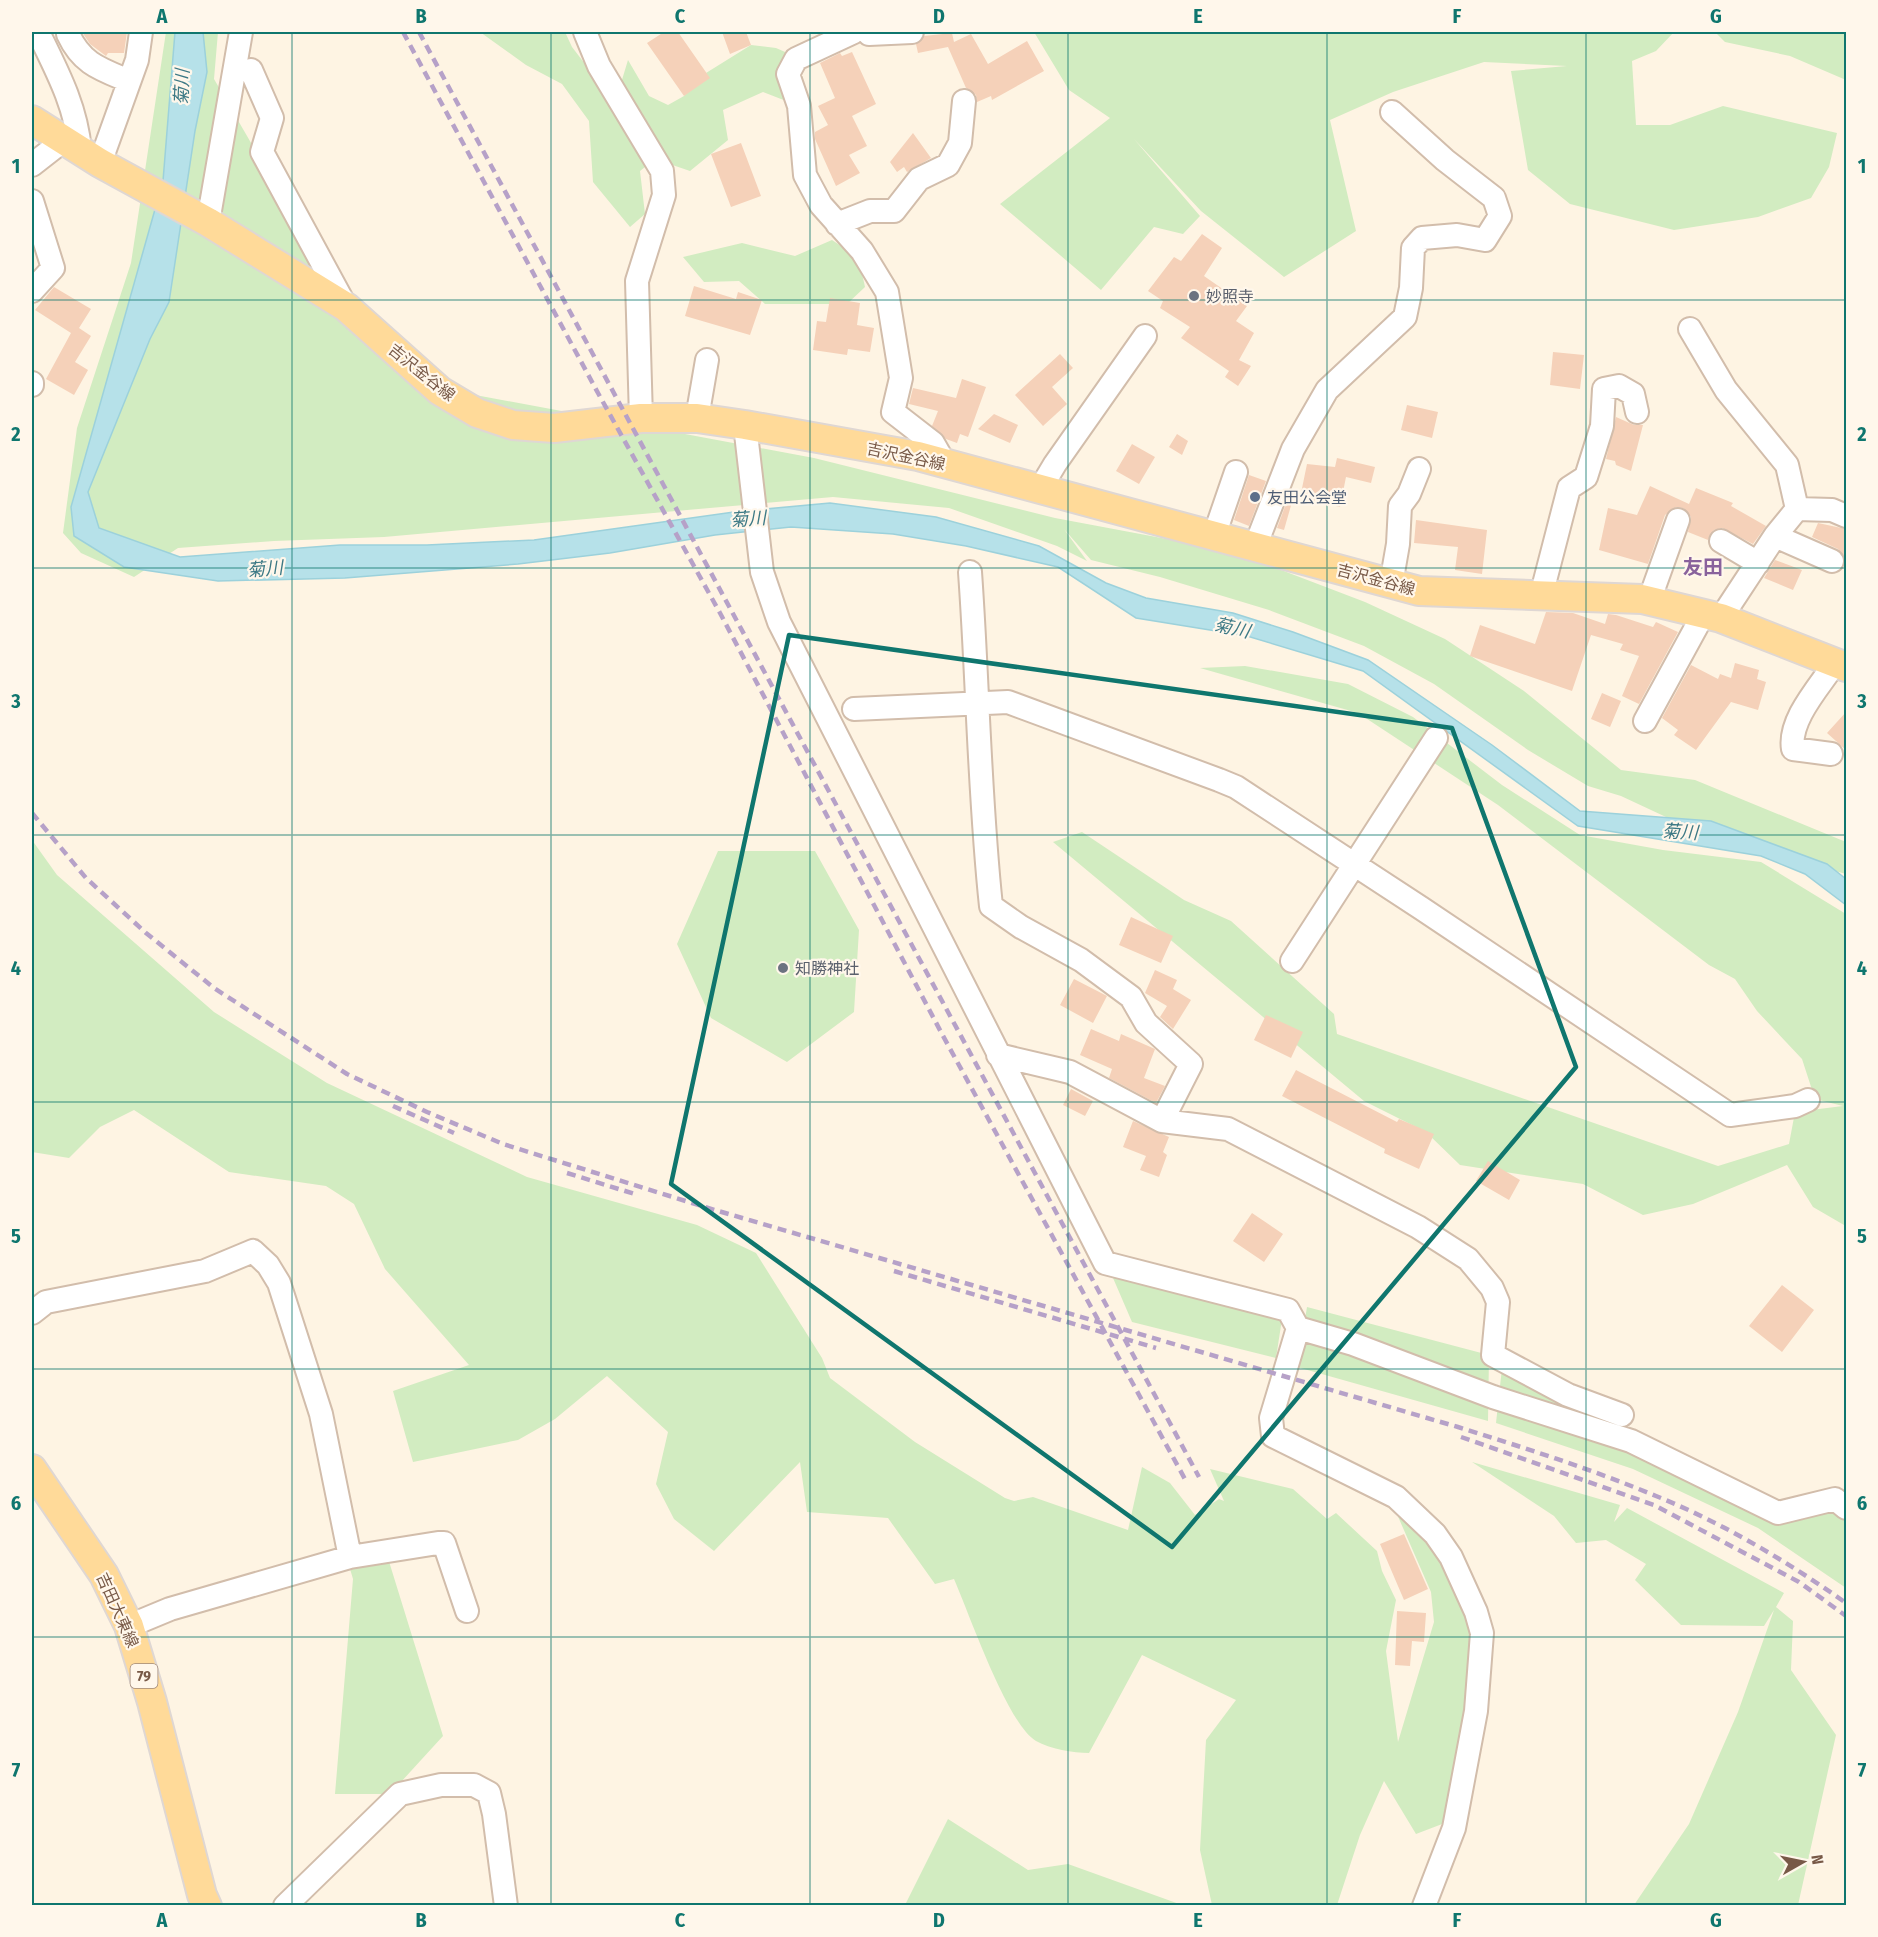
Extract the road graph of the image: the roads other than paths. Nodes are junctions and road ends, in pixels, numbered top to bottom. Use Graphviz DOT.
graph roads {
  1 [pos="38,32"];
  2 [pos="141,32"];
  3 [pos="241,32"];
  4 [pos="585,32"];
  5 [pos="854,32"];
  6 [pos="867,32"];
  7 [pos="912,32"];
  8 [pos="68,34"];
  9 [pos="251,70"];
  10 [pos="129,81"];
  11 [pos="964,101"];
  12 [pos="1392,112"];
  13 [pos="32,120"];
  14 [pos="89,155"];
  15 [pos="32,165"];
  16 [pos="32,201"];
  17 [pos="207,221"];
  18 [pos="837,224"];
  19 [pos="32,291"];
  20 [pos="346,307"];
  21 [pos="1690,329"];
  22 [pos="1145,336"];
  23 [pos="707,360"];
  24 [pos="1637,412"];
  25 [pos="641,418"];
  26 [pos="697,418"];
  27 [pos="745,425"];
  28 [pos="945,464"];
  29 [pos="1419,469"];
  30 [pos="1236,472"];
  31 [pos="1040,489"];
  32 [pos="1797,509"];
  33 [pos="1846,516"];
  34 [pos="1678,520"];
  35 [pos="1214,536"];
  36 [pos="1775,536"];
  37 [pos="1721,541"];
  38 [pos="1255,547"];
  39 [pos="1832,561"];
  40 [pos="1758,563"];
  41 [pos="970,572"];
  42 [pos="1391,584"];
  43 [pos="1541,596"];
  44 [pos="1650,601"];
  45 [pos="1713,616"];
  46 [pos="1840,665"];
  47 [pos="978,703"];
  48 [pos="854,709"];
  49 [pos="1645,721"];
  50 [pos="1436,738"];
  51 [pos="1831,754"];
  52 [pos="1354,866"];
  53 [pos="1292,961"];
  54 [pos="998,1055"];
  55 [pos="1808,1100"];
  56 [pos="1162,1121"];
  57 [pos="32,1313"];
  58 [pos="1298,1328"];
  59 [pos="1622,1416"];
  60 [pos="32,1469"];
  61 [pos="1846,1508"];
  62 [pos="350,1557"];
  63 [pos="466,1611"];
  64 [pos="129,1626"];
  65 [pos="207,1905"];
  66 [pos="285,1905"];
  67 [pos="506,1905"];
  68 [pos="1424,1905"];
  1 -- 14 [label="street"];
  2 -- 10 [label="street"];
  3 -- 17 [label="street"];
  4 -- 25 [label="street"];
  5 -- 18 [label="street"];
  6 -- 7 [label="street"];
  8 -- 10 [label="street"];
  9 -- 20 [label="street"];
  10 -- 14 [label="street"];
  11 -- 18 [label="street"];
  12 -- 38 [label="street"];
  13 -- 14 [label="main road, 吉沢金谷線"];
  14 -- 15 [label="street"];
  14 -- 17 [label="main road, 吉沢金谷線"];
  16 -- 19 [label="street"];
  17 -- 20 [label="main road, 吉沢金谷線"];
  18 -- 28 [label="street"];
  20 -- 25 [label="main road, 吉沢金谷線"];
  21 -- 32 [label="street"];
  22 -- 31 [label="street"];
  23 -- 26 [label="street"];
  24 -- 43 [label="street"];
  25 -- 26 [label="main road, 吉沢金谷線"];
  26 -- 27 [label="main road, 吉沢金谷線"];
  27 -- 28 [label="main road, 吉沢金谷線"];
  27 -- 54 [label="street"];
  28 -- 31 [label="main road, 吉沢金谷線"];
  29 -- 42 [label="street"];
  30 -- 35 [label="street"];
  31 -- 35 [label="main road, 吉沢金谷線"];
  32 -- 33 [label="street"];
  32 -- 36 [label="street"];
  34 -- 44 [label="street"];
  35 -- 38 [label="main road, 吉沢金谷線"];
  36 -- 39 [label="street"];
  36 -- 40 [label="street"];
  37 -- 40 [label="street"];
  38 -- 42 [label="main road, 吉沢金谷線"];
  40 -- 45 [label="street"];
  41 -- 47 [label="street"];
  42 -- 43 [label="main road, 吉沢金谷線"];
  43 -- 44 [label="main road, 吉沢金谷線"];
  44 -- 45 [label="main road, 吉沢金谷線"];
  45 -- 46 [label="main road, 吉沢金谷線"];
  45 -- 49 [label="street"];
  46 -- 51 [label="street"];
  47 -- 48 [label="street"];
  47 -- 52 [label="street"];
  47 -- 56 [label="street"];
  50 -- 52 [label="street"];
  52 -- 53 [label="street"];
  52 -- 55 [label="street"];
  54 -- 56 [label="street"];
  54 -- 58 [label="street"];
  56 -- 59 [label="street"];
  57 -- 62 [label="street"];
  58 -- 61 [label="street"];
  58 -- 68 [label="street"];
  60 -- 64 [label="main road, 吉田大東線 / 79"];
  62 -- 63 [label="street"];
  62 -- 64 [label="street"];
  64 -- 65 [label="main road, 吉田大東線 / 79"];
  66 -- 67 [label="street"];
}
